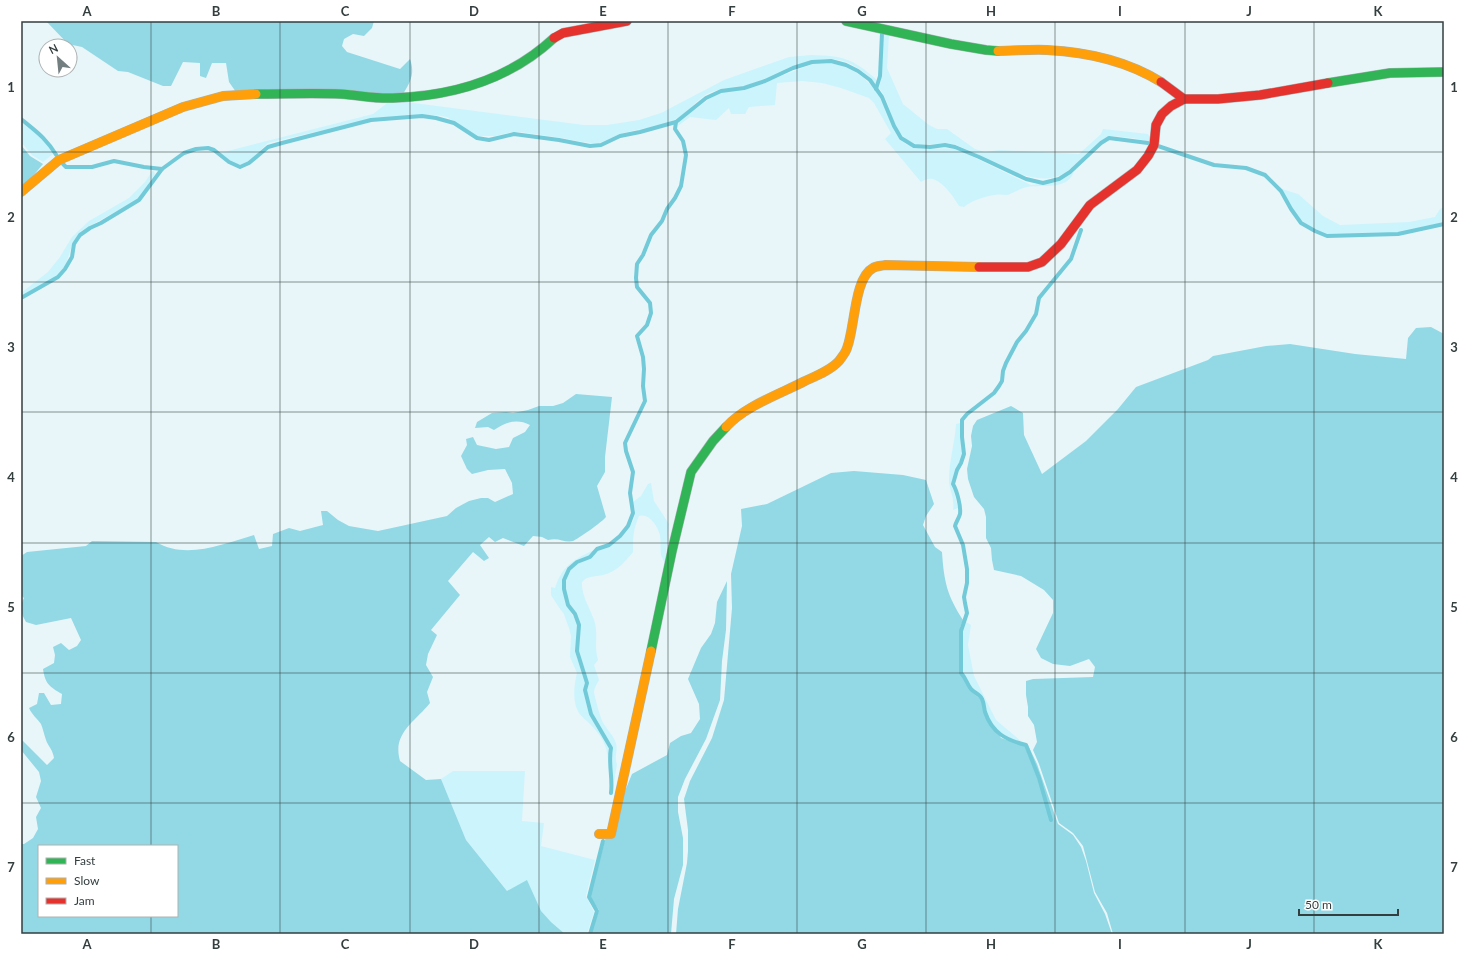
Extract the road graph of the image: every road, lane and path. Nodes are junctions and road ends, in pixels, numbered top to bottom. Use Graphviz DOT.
graph roads {
  1 [pos="627,21"];
  2 [pos="846,21"];
  3 [pos="1444,72"];
  4 [pos="1184,99"];
  5 [pos="21,192"];
  6 [pos="598,834"];
  1 -- 5 [label="street"];
  2 -- 4 [label="street"];
  3 -- 4 [label="street"];
  4 -- 6 [label="street"];
}
